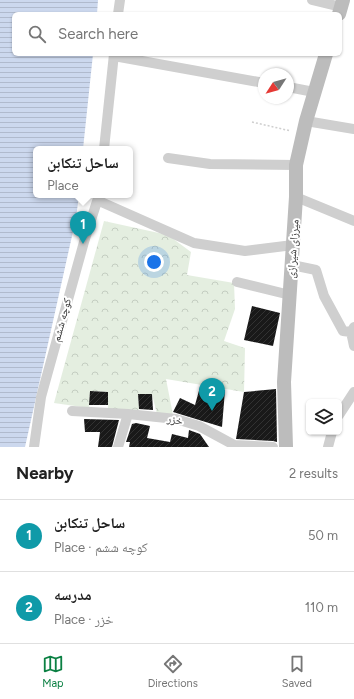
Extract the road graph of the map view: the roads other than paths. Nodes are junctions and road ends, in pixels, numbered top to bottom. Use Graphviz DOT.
graph roads {
  1 [pos="120,0"];
  2 [pos="312,0"];
  3 [pos="341,7"];
  4 [pos="118,12"];
  5 [pos="114,56"];
  6 [pos="119,56"];
  7 [pos="325,56"];
  8 [pos="258,82"];
  9 [pos="294,88"];
  10 [pos="314,92"];
  11 [pos="304,127"];
  12 [pos="354,129"];
  13 [pos="104,146"];
  14 [pos="168,158"];
  15 [pos="296,165"];
  16 [pos="296,197"];
  17 [pos="99,198"];
  18 [pos="354,221"];
  19 [pos="293,245"];
  20 [pos="292,264"];
  21 [pos="237,282"];
  22 [pos="290,295"];
  23 [pos="353,330"];
  24 [pos="354,346"];
  25 [pos="354,392"];
  26 [pos="342,410"];
  27 [pos="72,412"];
  28 [pos="128,414"];
  29 [pos="331,435"];
  30 [pos="34,447"];
  31 [pos="118,447"];
  32 [pos="273,447"];
  33 [pos="286,447"];
  34 [pos="328,447"];
  1 -- 4 [label="street"];
  2 -- 3 [label="street"];
  5 -- 13 [label="street"];
  6 -- 8 [label="street"];
  7 -- 10 [label="main road, میرزای شیرازی"];
  9 -- 10 [label="street"];
  10 -- 11 [label="main road, میرزای شیرازی"];
  11 -- 12 [label="street"];
  11 -- 15 [label="main road, میرزای شیرازی"];
  14 -- 15 [label="street"];
  15 -- 16 [label="main road, میرزای شیرازی"];
  16 -- 18 [label="street"];
  16 -- 19 [label="main road, میرزای شیرازی"];
  17 -- 19 [label="street"];
  17 -- 30 [label="street, کوچه ششم"];
  19 -- 20 [label="main road, میرزای شیرازی"];
  20 -- 22 [label="main road, میرزای شیرازی"];
  20 -- 23 [label="street"];
  21 -- 22 [label="street"];
  22 -- 33 [label="main road, میرزای شیرازی"];
  23 -- 24 [label="street"];
  25 -- 26 [label="street"];
  27 -- 28 [label="street, خزر"];
  28 -- 31 [label="street"];
  28 -- 32 [label="street, خزر"];
  29 -- 34 [label="street"];
}
